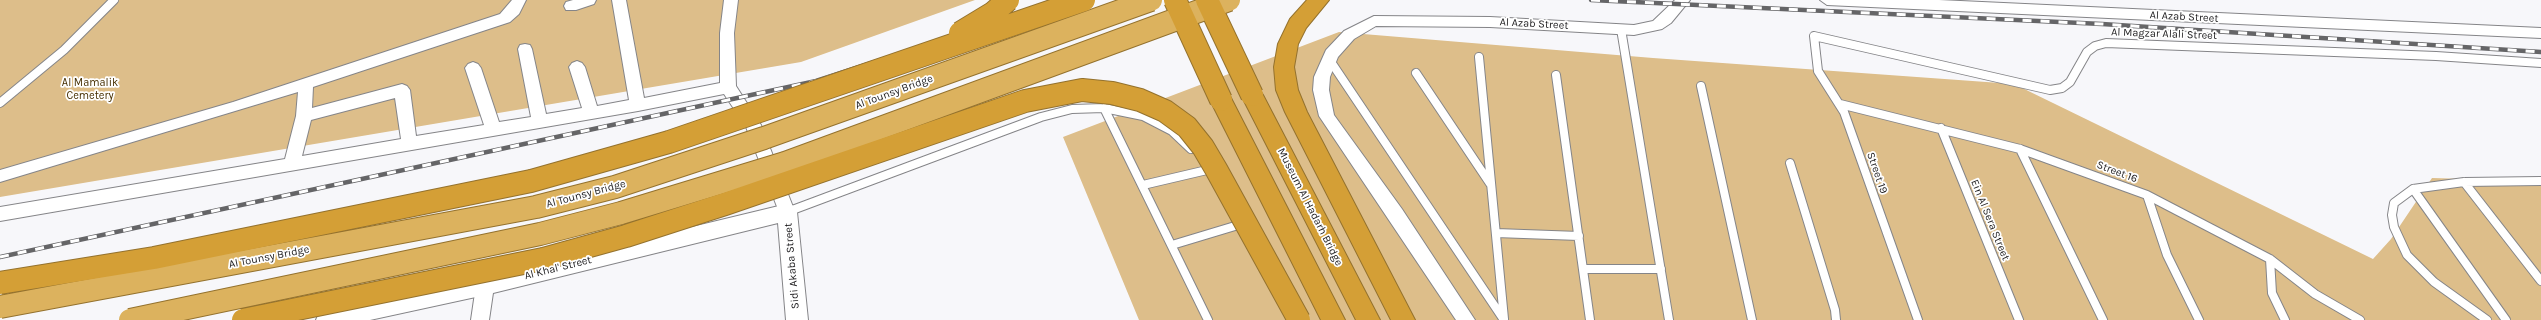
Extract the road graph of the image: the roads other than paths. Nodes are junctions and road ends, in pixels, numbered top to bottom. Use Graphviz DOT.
graph roads {
  1 [pos="114,0"];
  2 [pos="519,0"];
  3 [pos="589,0"];
  4 [pos="619,0"];
  5 [pos="731,0"];
  6 [pos="1008,0"];
  7 [pos="1084,0"];
  8 [pos="1151,0"];
  9 [pos="1176,0"];
  10 [pos="1207,0"];
  11 [pos="1229,0"];
  12 [pos="1319,0"];
  13 [pos="1683,0"];
  14 [pos="1826,0"];
  15 [pos="571,6"];
  16 [pos="1620,29"];
  17 [pos="2541,33"];
  18 [pos="1814,36"];
  19 [pos="525,49"];
  20 [pos="1479,57"];
  21 [pos="1328,59"];
  22 [pos="900,63"];
  23 [pos="2541,63"];
  24 [pos="577,67"];
  25 [pos="473,68"];
  26 [pos="1416,73"];
  27 [pos="1556,76"];
  28 [pos="306,84"];
  29 [pos="1700,86"];
  30 [pos="728,87"];
  31 [pos="0,103"];
  32 [pos="1840,104"];
  33 [pos="638,105"];
  34 [pos="1104,108"];
  35 [pos="591,112"];
  36 [pos="304,116"];
  37 [pos="540,121"];
  38 [pos="1941,128"];
  39 [pos="493,129"];
  40 [pos="409,143"];
  41 [pos="2020,149"];
  42 [pos="1195,154"];
  43 [pos="292,162"];
  44 [pos="1790,163"];
  45 [pos="0,176"];
  46 [pos="2541,181"];
  47 [pos="2464,182"];
  48 [pos="1143,185"];
  49 [pos="1493,188"];
  50 [pos="2413,189"];
  51 [pos="1217,191"];
  52 [pos="2147,195"];
  53 [pos="787,212"];
  54 [pos="0,214"];
  55 [pos="1235,226"];
  56 [pos="1496,233"];
  57 [pos="1579,236"];
  58 [pos="1172,245"];
  59 [pos="2270,259"];
  60 [pos="1583,269"];
  61 [pos="1661,269"];
  62 [pos="2541,281"];
  63 [pos="0,283"];
  64 [pos="484,286"];
  65 [pos="0,307"];
  66 [pos="130,320"];
  67 [pos="243,320"];
  68 [pos="327,320"];
  69 [pos="480,320"];
  70 [pos="797,320"];
  71 [pos="1208,320"];
  72 [pos="1299,320"];
  73 [pos="1332,320"];
  74 [pos="1368,320"];
  75 [pos="1403,320"];
  76 [pos="1466,320"];
  77 [pos="1504,320"];
  78 [pos="1590,320"];
  79 [pos="1669,320"];
  80 [pos="1752,320"];
  81 [pos="1836,320"];
  82 [pos="1918,320"];
  83 [pos="2019,320"];
  84 [pos="2103,320"];
  85 [pos="2199,320"];
  86 [pos="2285,320"];
  87 [pos="2360,320"];
  88 [pos="2487,320"];
  89 [pos="2506,320"];
  1 -- 31 [label="lane"];
  2 -- 28 [label="street"];
  3 -- 15 [label="street"];
  4 -- 33 [label="street"];
  5 -- 30 [label="street"];
  6 -- 22 [label="highway, bridge"];
  7 -- 22 [label="highway, bridge"];
  8 -- 65 [label="highway, Al Tounsy Bridge, bridge"];
  9 -- 73 [label="highway, bridge"];
  10 -- 74 [label="highway, Museum Al Hadarh Bridge, bridge"];
  11 -- 66 [label="highway, bridge"];
  12 -- 75 [label="highway"];
  13 -- 16 [label="street, Al Azab Street"];
  14 -- 17 [label="street, Al Azab Street"];
  16 -- 21 [label="street, Al Azab Street"];
  16 -- 61 [label="lane"];
  18 -- 23 [label="lane, Al Magzar Alali Street"];
  18 -- 32 [label="lane, Street 19"];
  19 -- 37 [label="street"];
  20 -- 49 [label="lane"];
  21 -- 76 [label="street"];
  21 -- 77 [label="lane"];
  22 -- 63 [label="highway, bridge"];
  24 -- 35 [label="street"];
  25 -- 39 [label="street"];
  26 -- 49 [label="lane"];
  27 -- 57 [label="lane"];
  28 -- 36 [label="street"];
  28 -- 45 [label="street"];
  29 -- 80 [label="lane"];
  30 -- 33 [label="street"];
  30 -- 53 [label="street"];
  32 -- 38 [label="lane, Street 16"];
  32 -- 82 [label="lane, Street 19"];
  33 -- 35 [label="street"];
  34 -- 42 [label="lane"];
  34 -- 48 [label="lane"];
  34 -- 53 [label="lane"];
  35 -- 37 [label="street"];
  36 -- 40 [label="street"];
  36 -- 43 [label="street"];
  37 -- 39 [label="street"];
  38 -- 41 [label="lane, Street 16"];
  38 -- 83 [label="lane, Ein Al Sera Street"];
  39 -- 40 [label="street"];
  40 -- 43 [label="street"];
  41 -- 52 [label="lane, Street 16"];
  41 -- 84 [label="lane"];
  43 -- 54 [label="street"];
  44 -- 81 [label="lane"];
  46 -- 47 [label="lane"];
  47 -- 50 [label="lane"];
  47 -- 62 [label="lane"];
  48 -- 51 [label="lane"];
  48 -- 58 [label="lane"];
  49 -- 56 [label="lane"];
  50 -- 88 [label="lane"];
  50 -- 89 [label="lane"];
  52 -- 59 [label="lane, Street 16"];
  52 -- 85 [label="lane"];
  53 -- 64 [label="street, Al Khal' Street"];
  53 -- 70 [label="street, Sidi Akaba Street"];
  55 -- 58 [label="lane"];
  56 -- 57 [label="lane"];
  56 -- 77 [label="lane"];
  57 -- 60 [label="lane"];
  58 -- 71 [label="lane"];
  59 -- 86 [label="lane"];
  59 -- 87 [label="lane, Street 16"];
  60 -- 61 [label="lane"];
  60 -- 78 [label="lane"];
  61 -- 79 [label="lane"];
  64 -- 68 [label="street, Al Khal' Street"];
  64 -- 69 [label="street"];
  67 -- 72 [label="highway, bridge"];
}
